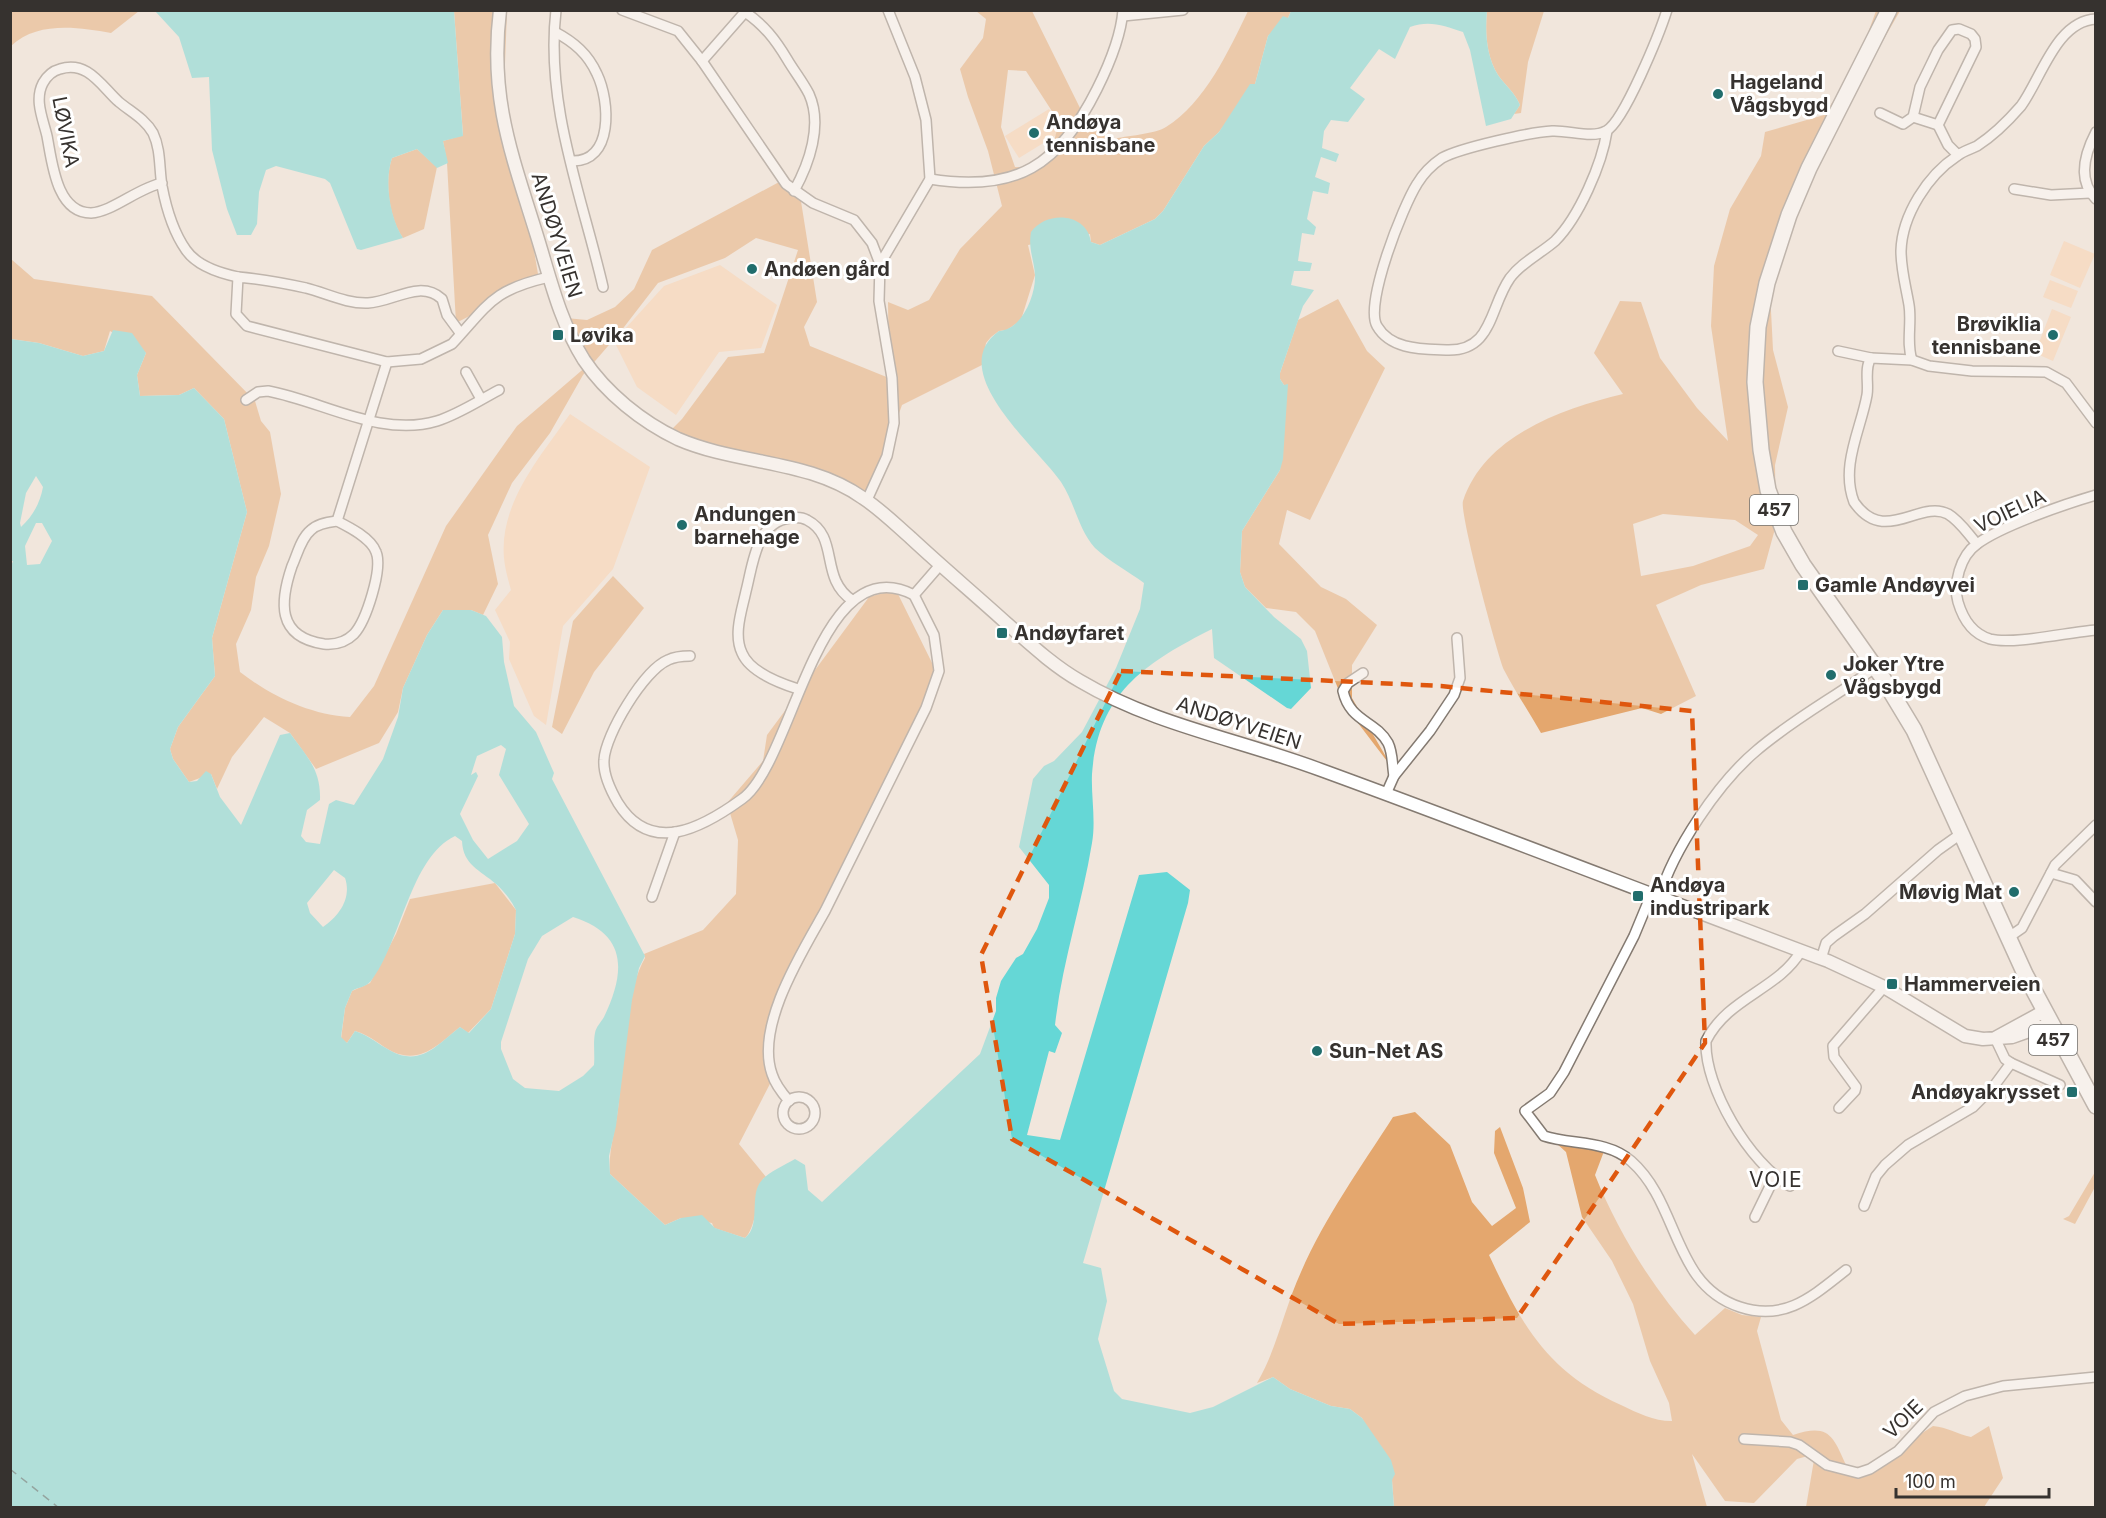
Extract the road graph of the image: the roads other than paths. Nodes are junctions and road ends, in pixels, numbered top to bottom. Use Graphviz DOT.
graph roads {
  1 [pos="500,10"];
  2 [pos="556,10"];
  3 [pos="622,10"];
  4 [pos="888,10"];
  5 [pos="1183,10"];
  6 [pos="1667,10"];
  7 [pos="1889,10"];
  8 [pos="1123,13"];
  9 [pos="2096,19"];
  10 [pos="555,32"];
  11 [pos="702,61"];
  12 [pos="1880,113"];
  13 [pos="1913,117"];
  14 [pos="1938,125"];
  15 [pos="1607,131"];
  16 [pos="2096,132"];
  17 [pos="1958,155"];
  18 [pos="571,160"];
  19 [pos="930,179"];
  20 [pos="162,183"];
  21 [pos="2014,189"];
  22 [pos="794,191"];
  23 [pos="2093,196"];
  24 [pos="880,264"];
  25 [pos="237,277"];
  26 [pos="549,277"];
  27 [pos="603,287"];
  28 [pos="461,334"];
  29 [pos="1838,351"];
  30 [pos="1871,358"];
  31 [pos="1912,360"];
  32 [pos="387,362"];
  33 [pos="466,372"];
  34 [pos="499,390"];
  35 [pos="482,399"];
  36 [pos="246,400"];
  37 [pos="368,420"];
  38 [pos="2096,423"];
  39 [pos="2096,495"];
  40 [pos="867,500"];
  41 [pos="337,521"];
  42 [pos="1977,544"];
  43 [pos="940,565"];
  44 [pos="914,595"];
  45 [pos="852,600"];
  46 [pos="2096,630"];
  47 [pos="1457,638"];
  48 [pos="690,656"];
  49 [pos="1876,667"];
  50 [pos="1363,673"];
  51 [pos="798,689"];
  52 [pos="1394,776"];
  53 [pos="1386,794"];
  54 [pos="2096,825"];
  55 [pos="675,832"];
  56 [pos="1962,833"];
  57 [pos="2051,873"];
  58 [pos="1655,896"];
  59 [pos="652,897"];
  60 [pos="2096,902"];
  61 [pos="2008,937"];
  62 [pos="1801,951"];
  63 [pos="1821,959"];
  64 [pos="1884,987"];
  65 [pos="2045,1018"];
  66 [pos="1995,1038"];
  67 [pos="2011,1063"];
  68 [pos="2060,1085"];
  69 [pos="789,1101"];
  70 [pos="2094,1103"];
  71 [pos="1839,1108"];
  72 [pos="1775,1176"];
  73 [pos="1790,1185"];
  74 [pos="1864,1206"];
  75 [pos="1755,1216"];
  76 [pos="1846,1270"];
  77 [pos="2096,1377"];
  78 [pos="1744,1439"];
  1 -- 26 [label="street, ANDØYVEIEN"];
  2 -- 10 [label="street"];
  3 -- 11 [label="street"];
  4 -- 19 [label="street"];
  5 -- 8 [label="street"];
  6 -- 15 [label="street"];
  7 -- 49 [label="main road, 457"];
  8 -- 19 [label="street"];
  9 -- 17 [label="street"];
  10 -- 18 [label="street"];
  10 -- 18 [label="street"];
  11 -- 22 [label="street"];
  11 -- 22 [label="street"];
  12 -- 13 [label="street"];
  13 -- 14 [label="street"];
  13 -- 14 [label="street"];
  14 -- 17 [label="street"];
  15 -- 15 [label="street"];
  16 -- 23 [label="street"];
  17 -- 31 [label="street"];
  18 -- 27 [label="street"];
  19 -- 24 [label="street"];
  20 -- 20 [label="street, LØVIKA"];
  20 -- 25 [label="street, LØVIKA"];
  21 -- 23 [label="street"];
  22 -- 24 [label="street"];
  24 -- 40 [label="street"];
  25 -- 28 [label="street, LØVIKA"];
  25 -- 32 [label="street"];
  26 -- 28 [label="street"];
  26 -- 40 [label="street, ANDØYVEIEN"];
  28 -- 32 [label="street"];
  29 -- 30 [label="street"];
  30 -- 31 [label="street"];
  30 -- 42 [label="street"];
  31 -- 38 [label="street"];
  32 -- 37 [label="street"];
  33 -- 35 [label="street"];
  34 -- 35 [label="street"];
  35 -- 37 [label="street"];
  36 -- 37 [label="street"];
  37 -- 41 [label="street"];
  39 -- 42 [label="street, VOIELIA"];
  40 -- 43 [label="street, ANDØYVEIEN"];
  41 -- 41 [label="street"];
  42 -- 46 [label="street, VOIELIA"];
  43 -- 44 [label="street"];
  43 -- 53 [label="street, ANDØYVEIEN"];
  44 -- 45 [label="street"];
  44 -- 69 [label="street"];
  45 -- 51 [label="street"];
  45 -- 51 [label="street"];
  47 -- 52 [label="street"];
  48 -- 55 [label="street"];
  49 -- 56 [label="main road, 457"];
  49 -- 58 [label="street"];
  50 -- 52 [label="street"];
  51 -- 55 [label="street"];
  52 -- 53 [label="street"];
  53 -- 58 [label="street, ANDØYVEIEN"];
  54 -- 57 [label="street"];
  55 -- 59 [label="street"];
  56 -- 61 [label="main road, 457"];
  56 -- 63 [label="street"];
  57 -- 60 [label="street"];
  57 -- 61 [label="street"];
  58 -- 62 [label="street, ANDØYVEIEN"];
  58 -- 76 [label="street"];
  61 -- 65 [label="main road, 457"];
  62 -- 63 [label="street, ANDØYVEIEN"];
  62 -- 72 [label="street"];
  63 -- 64 [label="street, ANDØYVEIEN"];
  64 -- 66 [label="street, ANDØYVEIEN"];
  64 -- 71 [label="street"];
  65 -- 66 [label="street"];
  65 -- 70 [label="main road, 457"];
  66 -- 67 [label="street"];
  67 -- 68 [label="street"];
  67 -- 74 [label="street"];
  72 -- 73 [label="street"];
  72 -- 75 [label="street"];
  77 -- 78 [label="street, VOIE"];
}
